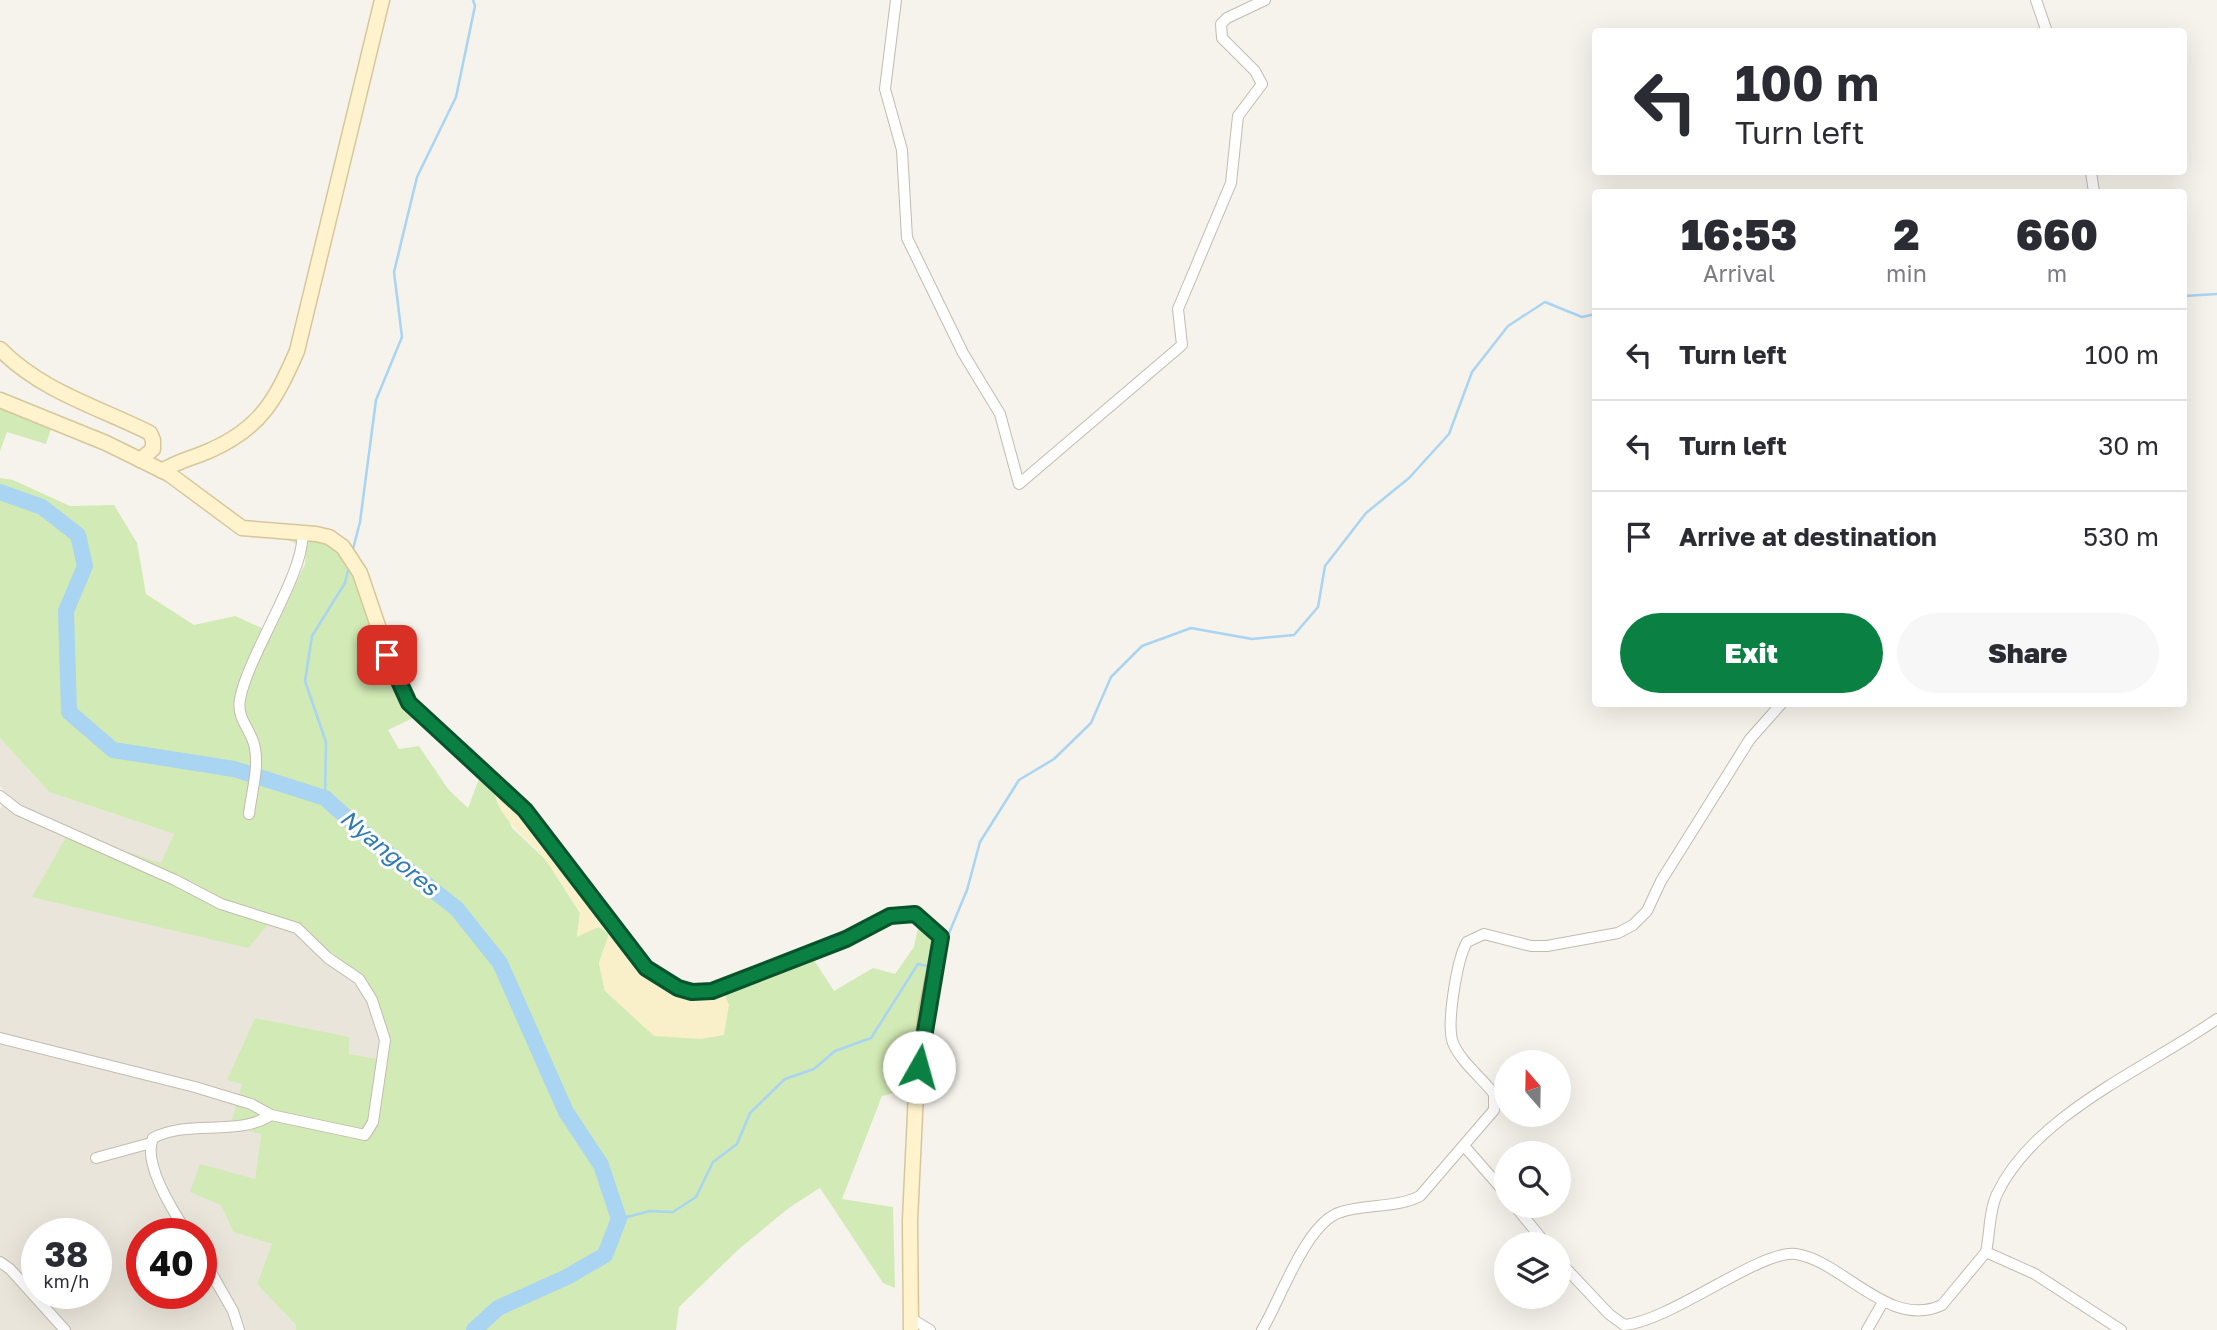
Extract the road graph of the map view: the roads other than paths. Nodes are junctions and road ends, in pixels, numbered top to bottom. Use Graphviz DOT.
graph roads {
  1 [pos="382,0"];
  2 [pos="896,0"];
  3 [pos="1265,0"];
  4 [pos="2036,0"];
  5 [pos="2046,28"];
  6 [pos="0,349"];
  7 [pos="0,400"];
  8 [pos="140,460"];
  9 [pos="162,471"];
  10 [pos="302,533"];
  11 [pos="1778,707"];
  12 [pos="0,796"];
  13 [pos="249,814"];
  14 [pos="2217,1019"];
  15 [pos="0,1038"];
  16 [pos="271,1115"];
  17 [pos="150,1143"];
  18 [pos="1465,1147"];
  19 [pos="96,1158"];
  20 [pos="1494,1180"];
  21 [pos="178,1218"];
  22 [pos="1525,1218"];
  23 [pos="1536,1232"];
  24 [pos="1986,1252"];
  25 [pos="0,1262"];
  26 [pos="1571,1274"];
  27 [pos="217,1283"];
  28 [pos="1883,1302"];
  29 [pos="911,1325"];
  30 [pos="65,1330"];
  31 [pos="239,1330"];
  32 [pos="930,1330"];
  33 [pos="1262,1330"];
  34 [pos="1867,1330"];
  35 [pos="2121,1330"];
  1 -- 9 [label="street"];
  2 -- 3 [label="street"];
  4 -- 5 [label="street"];
  6 -- 8 [label="street"];
  7 -- 8 [label="street"];
  8 -- 9 [label="street"];
  9 -- 10 [label="street"];
  10 -- 13 [label="street"];
  10 -- 29 [label="street"];
  11 -- 18 [label="street"];
  12 -- 16 [label="street"];
  14 -- 24 [label="street"];
  15 -- 16 [label="street"];
  16 -- 17 [label="street"];
  17 -- 19 [label="street"];
  17 -- 21 [label="street"];
  18 -- 20 [label="street"];
  18 -- 33 [label="street"];
  22 -- 23 [label="street"];
  24 -- 28 [label="street"];
  24 -- 35 [label="street"];
  25 -- 30 [label="street"];
  26 -- 28 [label="street"];
  27 -- 31 [label="street"];
  28 -- 34 [label="street"];
  29 -- 32 [label="street"];
}
